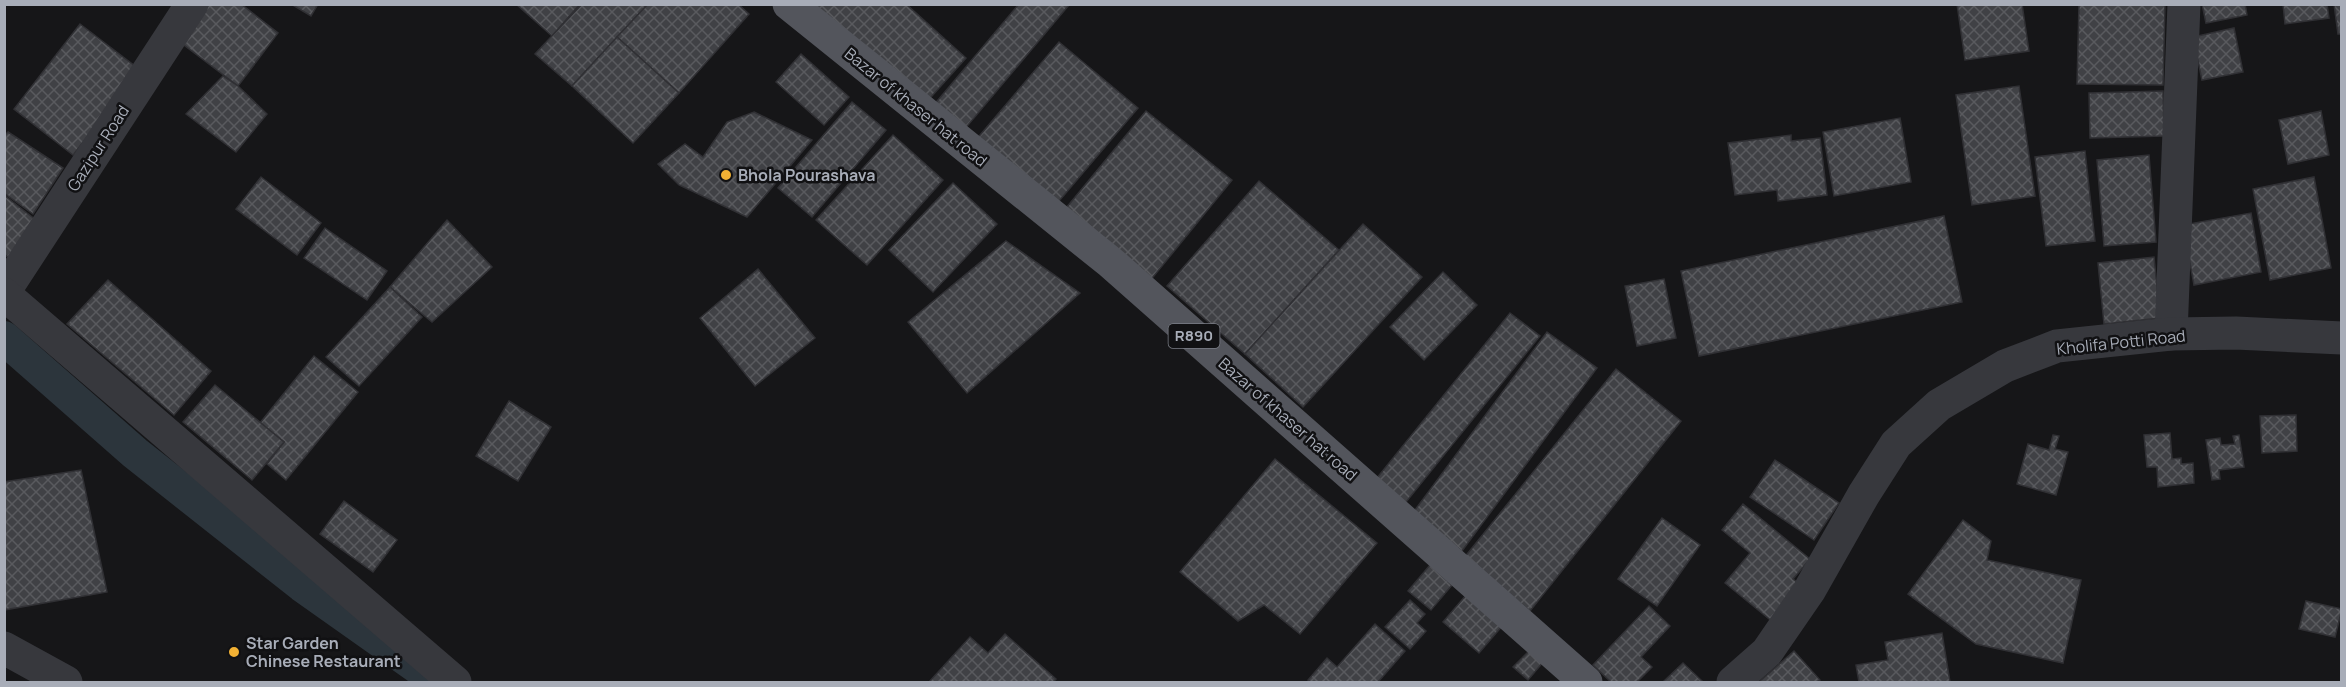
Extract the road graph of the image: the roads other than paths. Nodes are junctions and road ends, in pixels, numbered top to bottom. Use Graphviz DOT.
graph roads {
  1 [pos="192,4"];
  2 [pos="789,4"];
  3 [pos="2184,4"];
  4 [pos="4,293"];
  5 [pos="2170,334"];
  6 [pos="2342,338"];
  7 [pos="4,648"];
  8 [pos="66,682"];
  9 [pos="455,682"];
  10 [pos="1586,682"];
  11 [pos="1733,682"];
  1 -- 4 [label="street, Gazipur Road"];
  2 -- 10 [label="main road, Bazar of khaser hat road / R890"];
  3 -- 5 [label="street"];
  4 -- 9 [label="street"];
  5 -- 6 [label="street, Kholifa Potti Road"];
  5 -- 11 [label="street, Kholifa Potti Road"];
  7 -- 8 [label="street"];
}
